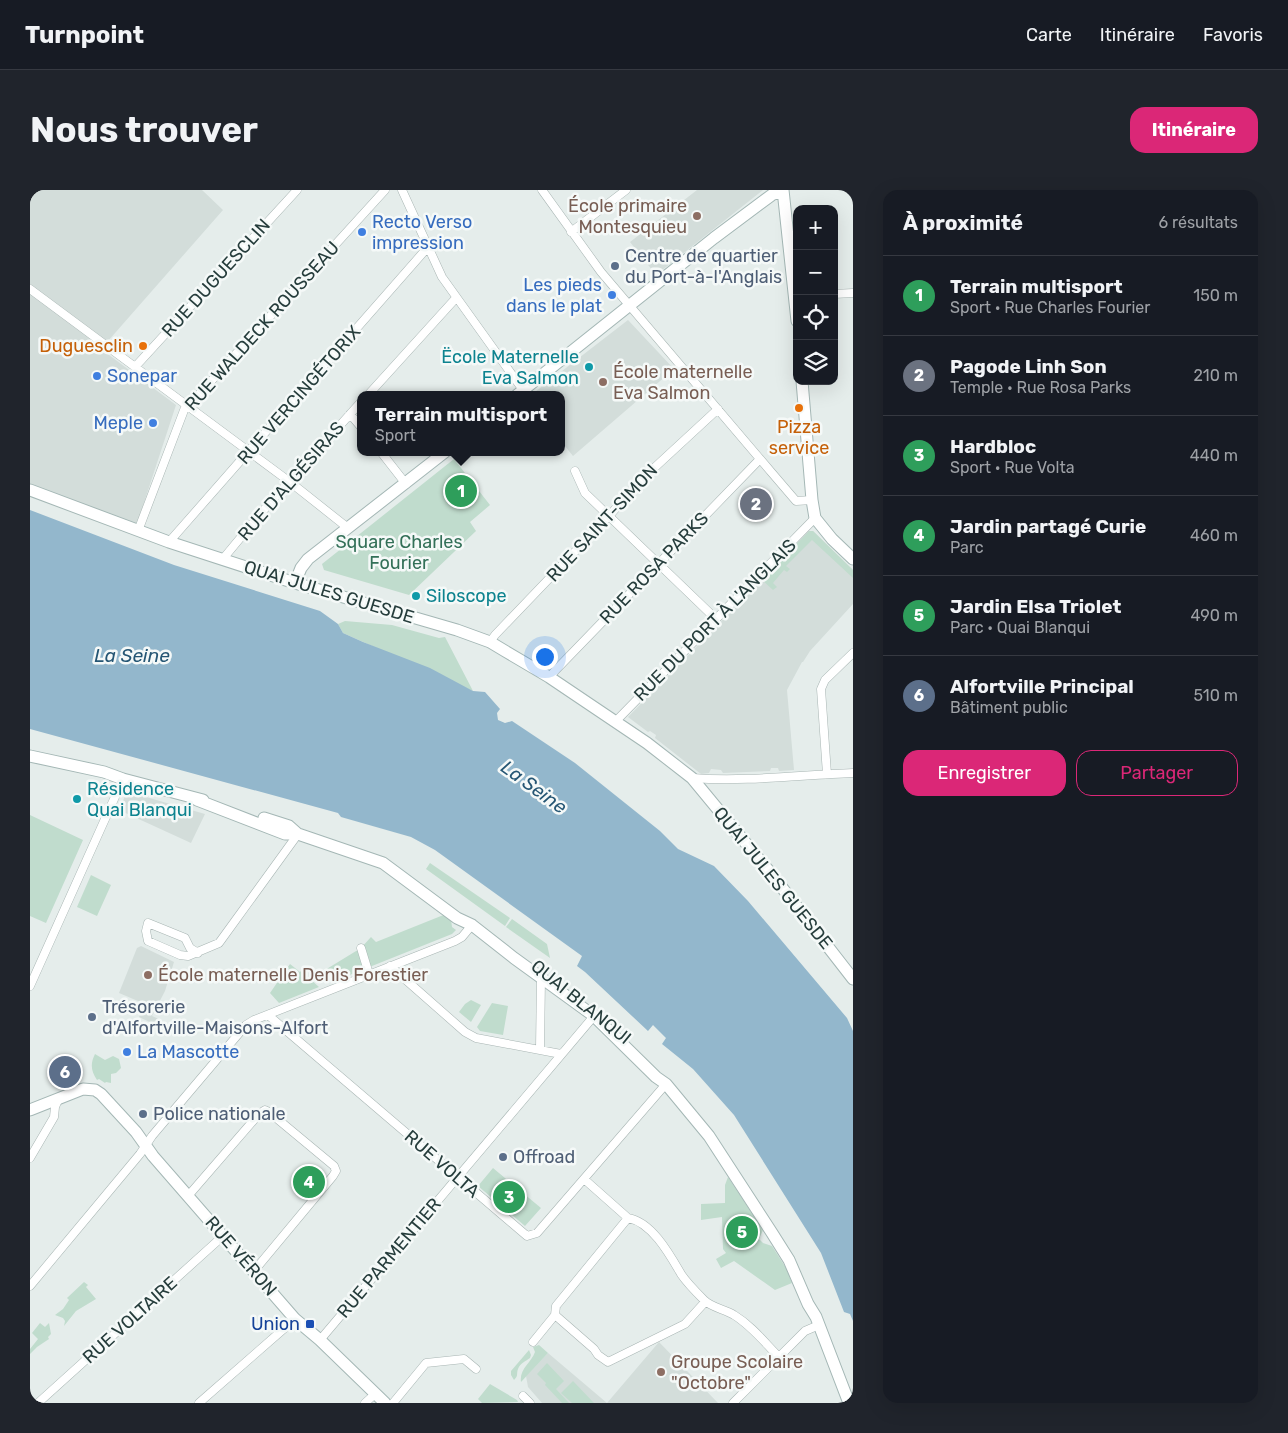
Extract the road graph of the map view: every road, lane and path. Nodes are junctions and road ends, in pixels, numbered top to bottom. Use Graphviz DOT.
graph roads {
  1 [pos="297,190"];
  2 [pos="385,190"];
  3 [pos="402,190"];
  4 [pos="544,190"];
  5 [pos="626,190"];
  6 [pos="783,191"];
  7 [pos="571,232"];
  8 [pos="428,247"];
  9 [pos="30,289"];
  10 [pos="853,293"];
  11 [pos="838,294"];
  12 [pos="796,295"];
  13 [pos="456,298"];
  14 [pos="629,306"];
  15 [pos="135,367"];
  16 [pos="802,385"];
  17 [pos="372,391"];
  18 [pos="519,391"];
  19 [pos="521,391"];
  20 [pos="186,405"];
  21 [pos="357,406"];
  22 [pos="718,408"];
  23 [pos="350,414"];
  24 [pos="357,422"];
  25 [pos="249,452"];
  26 [pos="384,456"];
  27 [pos="440,456"];
  28 [pos="760,459"];
  29 [pos="575,471"];
  30 [pos="290,482"];
  31 [pos="406,484"];
  32 [pos="30,490"];
  33 [pos="812,500"];
  34 [pos="609,516"];
  35 [pos="815,518"];
  36 [pos="348,528"];
  37 [pos="138,531"];
  38 [pos="169,542"];
  39 [pos="853,559"];
  40 [pos="222,560"];
  41 [pos="658,563"];
  42 [pos="295,582"];
  43 [pos="716,619"];
  44 [pos="490,642"];
  45 [pos="853,653"];
  46 [pos="549,677"];
  47 [pos="614,722"];
  48 [pos="30,756"];
  49 [pos="30,763"];
  50 [pos="853,772"];
  51 [pos="826,774"];
  52 [pos="692,778"];
  53 [pos="123,779"];
  54 [pos="298,834"];
  55 [pos="472,925"];
  56 [pos="483,934"];
  57 [pos="361,948"];
  58 [pos="198,953"];
  59 [pos="390,966"];
  60 [pos="369,974"];
  61 [pos="852,975"];
  62 [pos="541,978"];
  63 [pos="30,986"];
  64 [pos="268,1015"];
  65 [pos="594,1016"];
  66 [pos="540,1050"];
  67 [pos="561,1054"];
  68 [pos="666,1084"];
  69 [pos="59,1098"];
  70 [pos="30,1110"];
  71 [pos="146,1145"];
  72 [pos="30,1158"];
  73 [pos="457,1177"];
  74 [pos="584,1179"];
  75 [pos="188,1196"];
  76 [pos="628,1218"];
  77 [pos="223,1236"];
  78 [pos="254,1271"];
  79 [pos="30,1286"];
  80 [pos="705,1302"];
  81 [pos="555,1315"];
  82 [pos="295,1319"];
  83 [pos="817,1321"];
  84 [pos="320,1340"];
  85 [pos="533,1342"];
  86 [pos="779,1357"];
  87 [pos="836,1368"];
  88 [pos="476,1369"];
  89 [pos="375,1394"];
  90 [pos="523,1396"];
  91 [pos="853,1400"];
  92 [pos="38,1403"];
  93 [pos="199,1403"];
  94 [pos="365,1403"];
  95 [pos="385,1403"];
  96 [pos="393,1403"];
  97 [pos="530,1403"];
  98 [pos="733,1403"];
  99 [pos="849,1403"];
  1 -- 15 [label="street, RUE DUGUESCLIN"];
  2 -- 20 [label="street, RUE WALDECK ROUSSEAU"];
  3 -- 8 [label="street"];
  4 -- 7 [label="street"];
  5 -- 7 [label="street"];
  6 -- 12 [label="main road"];
  6 -- 14 [label="main road"];
  7 -- 14 [label="street"];
  8 -- 13 [label="street"];
  8 -- 25 [label="street, RUE VERCINGÉTORIX"];
  9 -- 15 [label="street"];
  10 -- 11 [label="street"];
  13 -- 17 [label="street"];
  13 -- 18 [label="street"];
  14 -- 19 [label="main road"];
  14 -- 22 [label="street"];
  15 -- 20 [label="street"];
  16 -- 33 [label="main road"];
  20 -- 25 [label="street"];
  20 -- 37 [label="street, RUE WALDECK ROUSSEAU"];
  21 -- 23 [label="street, RUE D'ALGÉSIRAS"];
  22 -- 28 [label="street"];
  22 -- 34 [label="street, RUE SAINT-SIMON"];
  23 -- 24 [label="street"];
  23 -- 30 [label="street, RUE D'ALGÉSIRAS"];
  25 -- 30 [label="street"];
  25 -- 38 [label="street, RUE VERCINGÉTORIX"];
  26 -- 31 [label="street"];
  27 -- 31 [label="main road"];
  28 -- 33 [label="street"];
  28 -- 41 [label="street, RUE ROSA PARKS"];
  29 -- 34 [label="street"];
  30 -- 36 [label="street"];
  30 -- 40 [label="street, RUE D'ALGÉSIRAS"];
  31 -- 36 [label="main road"];
  32 -- 37 [label="main road, QUAI JULES GUESDE"];
  33 -- 35 [label="main road"];
  34 -- 41 [label="street"];
  34 -- 44 [label="street, RUE SAINT-SIMON"];
  35 -- 39 [label="main road"];
  35 -- 43 [label="street, RUE DU PORT À L'ANGLAIS"];
  36 -- 42 [label="main road"];
  37 -- 38 [label="main road, QUAI JULES GUESDE"];
  38 -- 40 [label="main road, QUAI JULES GUESDE"];
  40 -- 42 [label="main road, QUAI JULES GUESDE"];
  41 -- 43 [label="street"];
  41 -- 46 [label="street, RUE ROSA PARKS"];
  42 -- 44 [label="main road, QUAI JULES GUESDE"];
  43 -- 47 [label="street, RUE DU PORT À L'ANGLAIS"];
  44 -- 46 [label="main road, QUAI JULES GUESDE"];
  45 -- 51 [label="street"];
  46 -- 47 [label="main road, QUAI JULES GUESDE"];
  47 -- 52 [label="main road, QUAI JULES GUESDE"];
  48 -- 53 [label="main road, QUAI BLANQUI"];
  49 -- 53 [label="main road, QUAI BLANQUI"];
  50 -- 51 [label="street"];
  51 -- 52 [label="street"];
  52 -- 61 [label="main road, QUAI JULES GUESDE"];
  53 -- 54 [label="main road, QUAI BLANQUI"];
  53 -- 63 [label="street"];
  54 -- 55 [label="main road, QUAI BLANQUI"];
  54 -- 58 [label="street"];
  55 -- 56 [label="main road, QUAI BLANQUI"];
  55 -- 59 [label="street"];
  56 -- 62 [label="main road, QUAI BLANQUI"];
  56 -- 68 [label="main road, QUAI BLANQUI"];
  57 -- 60 [label="street"];
  58 -- 58 [label="street"];
  59 -- 60 [label="street"];
  59 -- 66 [label="street"];
  60 -- 64 [label="street"];
  62 -- 65 [label="main road, QUAI BLANQUI"];
  62 -- 66 [label="street"];
  64 -- 71 [label="street"];
  64 -- 73 [label="street, RUE VOLTA"];
  65 -- 67 [label="street, RUE PARMENTIER"];
  65 -- 68 [label="main road, QUAI BLANQUI"];
  66 -- 67 [label="street"];
  67 -- 73 [label="street, RUE PARMENTIER"];
  68 -- 74 [label="street, RUE VOLTA"];
  68 -- 83 [label="main road, QUAI BLANQUI"];
  69 -- 70 [label="main road"];
  69 -- 71 [label="main road, RUE VÉRON"];
  69 -- 72 [label="street"];
  71 -- 75 [label="main road, RUE VÉRON"];
  71 -- 79 [label="street"];
  73 -- 74 [label="street, RUE VOLTA"];
  73 -- 84 [label="street, RUE PARMENTIER"];
  74 -- 76 [label="street"];
  75 -- 77 [label="main road, RUE VÉRON"];
  75 -- 78 [label="street"];
  76 -- 80 [label="street"];
  76 -- 81 [label="street"];
  77 -- 78 [label="main road, RUE VÉRON"];
  77 -- 92 [label="street, RUE VOLTAIRE"];
  78 -- 82 [label="main road, RUE VÉRON"];
  80 -- 81 [label="street"];
  80 -- 86 [label="street"];
  81 -- 85 [label="street"];
  82 -- 84 [label="main road, RUE VÉRON"];
  82 -- 93 [label="street"];
  83 -- 86 [label="street"];
  83 -- 87 [label="main road, QUAI BLANQUI"];
  84 -- 89 [label="main road, RUE VÉRON"];
  86 -- 98 [label="street"];
  87 -- 91 [label="main road, QUAI BLANQUI"];
  87 -- 99 [label="main road, QUAI BLANQUI"];
  88 -- 96 [label="street"];
  89 -- 94 [label="street"];
  89 -- 95 [label="main road, RUE VÉRON"];
  90 -- 97 [label="street"];
}
